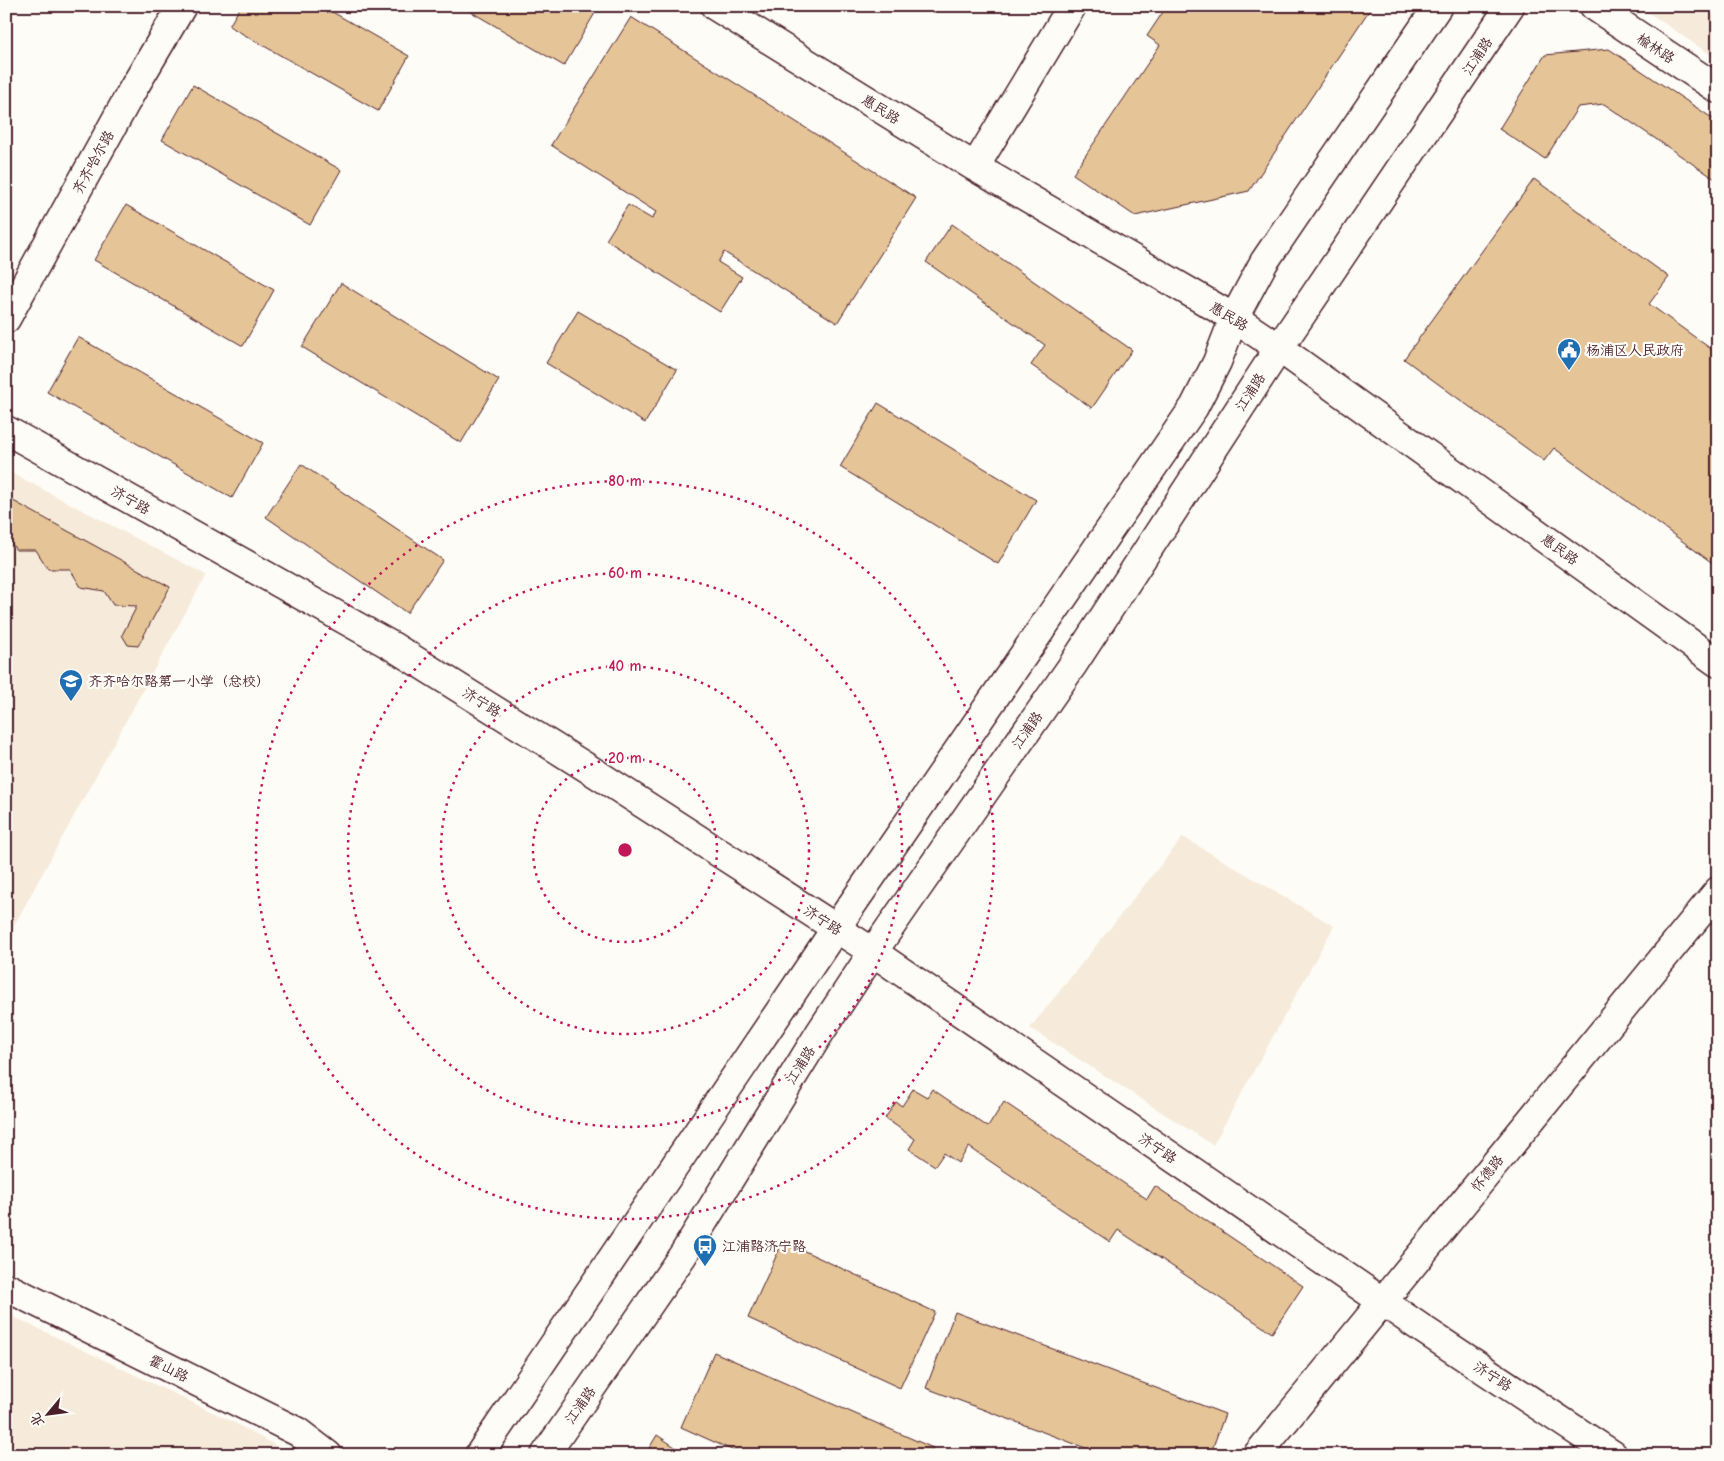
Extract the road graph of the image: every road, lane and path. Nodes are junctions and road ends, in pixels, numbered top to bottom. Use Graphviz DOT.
graph roads {
  1 [pos="182,6"];
  2 [pos="715,6"];
  3 [pos="1072,6"];
  4 [pos="1438,6"];
  5 [pos="1510,6"];
  6 [pos="1594,6"];
  7 [pos="1718,89"];
  8 [pos="975,167"];
  9 [pos="1234,318"];
  10 [pos="6,319"];
  11 [pos="1279,348"];
  12 [pos="6,430"];
  13 [pos="1718,663"];
  14 [pos="1718,891"];
  15 [pos="836,928"];
  16 [pos="873,952"];
  17 [pos="6,1287"];
  18 [pos="1382,1300"];
  19 [pos="328,1455"];
  20 [pos="479,1455"];
  21 [pos="545,1455"];
  22 [pos="1257,1455"];
  23 [pos="1613,1455"];
  1 -- 10 [label="street, 齐齐哈尔路"];
  2 -- 8 [label="street, 惠民路"];
  3 -- 8 [label="street"];
  4 -- 9 [label="street"];
  5 -- 11 [label="street, 江浦路"];
  6 -- 7 [label="street, 榆林路"];
  8 -- 9 [label="street, 惠民路"];
  9 -- 11 [label="street, 惠民路"];
  9 -- 15 [label="street"];
  11 -- 13 [label="street, 惠民路"];
  11 -- 16 [label="street, 江浦路"];
  12 -- 15 [label="street, 济宁路"];
  14 -- 18 [label="street, 怀德路"];
  15 -- 16 [label="street, 济宁路"];
  15 -- 20 [label="street"];
  16 -- 18 [label="street, 济宁路"];
  16 -- 21 [label="street, 江浦路"];
  17 -- 19 [label="street, 霍山路"];
  18 -- 22 [label="street, 怀德路"];
  18 -- 23 [label="street, 济宁路"];
}
